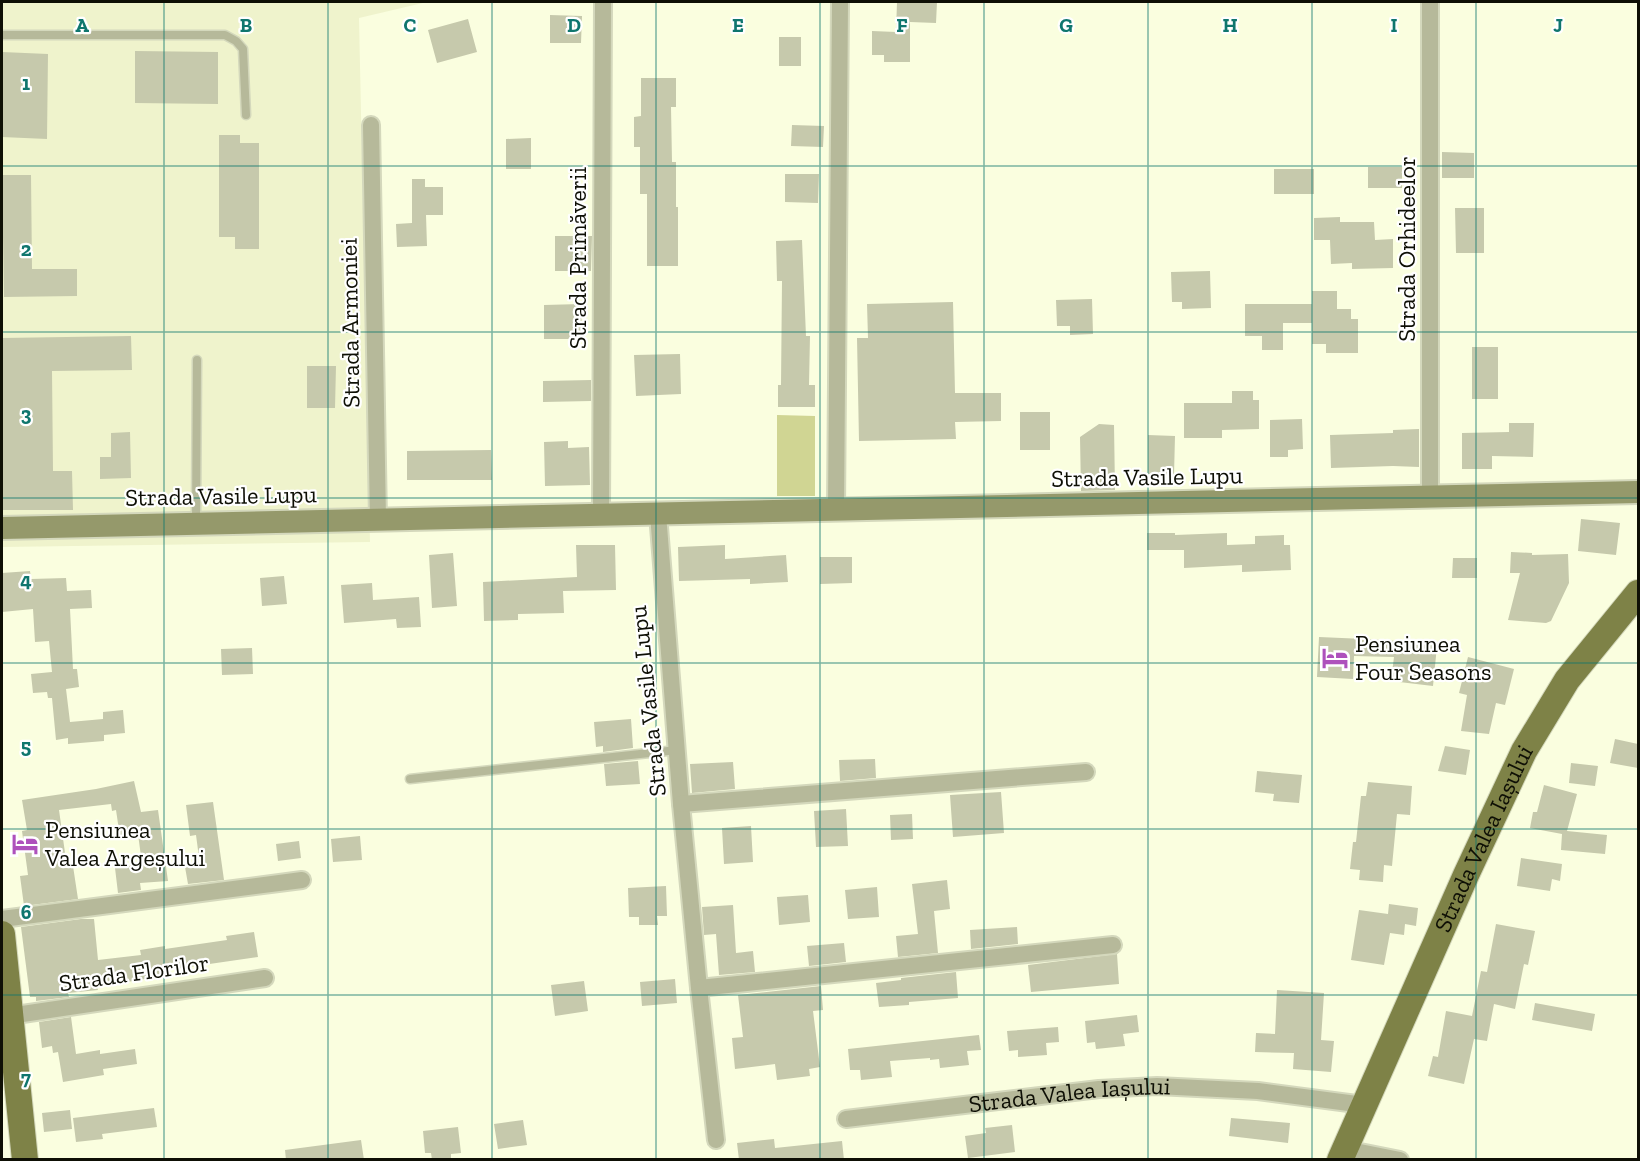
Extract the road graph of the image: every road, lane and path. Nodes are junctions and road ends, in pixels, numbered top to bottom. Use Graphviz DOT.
graph roads {
  1 [pos="603,2"];
  2 [pos="840,2"];
  3 [pos="1430,2"];
  4 [pos="2,35"];
  5 [pos="246,115"];
  6 [pos="371,125"];
  7 [pos="197,360"];
  8 [pos="1638,492"];
  9 [pos="1430,497"];
  10 [pos="836,510"];
  11 [pos="658,514"];
  12 [pos="601,515"];
  13 [pos="378,520"];
  14 [pos="196,524"];
  15 [pos="2,528"];
  16 [pos="1638,593"];
  17 [pos="677,750"];
  18 [pos="1086,772"];
  19 [pos="410,779"];
  20 [pos="681,804"];
  21 [pos="302,880"];
  22 [pos="2,919"];
  23 [pos="2,934"];
  24 [pos="1113,945"];
  25 [pos="265,978"];
  26 [pos="4,979"];
  27 [pos="699,988"];
  28 [pos="9,1016"];
  29 [pos="8,1075"];
  30 [pos="1364,1105"];
  31 [pos="846,1119"];
  32 [pos="716,1140"];
  33 [pos="1343,1154"];
  34 [pos="25,1160"];
  35 [pos="1400,1160"];
  1 -- 12 [label="street, Strada Primăverii"];
  2 -- 10 [label="street"];
  3 -- 9 [label="street, Strada Orhideelor"];
  4 -- 5 [label="lane"];
  6 -- 13 [label="street, Strada Armoniei"];
  7 -- 14 [label="lane"];
  8 -- 9 [label="main road, Strada Vasile Lupu"];
  9 -- 10 [label="main road, Strada Vasile Lupu"];
  10 -- 11 [label="main road, Strada Vasile Lupu"];
  11 -- 12 [label="main road, Strada Vasile Lupu"];
  11 -- 17 [label="street, Strada Vasile Lupu"];
  12 -- 13 [label="main road, Strada Vasile Lupu"];
  13 -- 14 [label="main road, Strada Vasile Lupu"];
  14 -- 15 [label="main road, Strada Vasile Lupu"];
  16 -- 30 [label="main road, Strada Valea Iașului"];
  17 -- 19 [label="lane"];
  17 -- 20 [label="street, Strada Vasile Lupu"];
  18 -- 20 [label="street, Strada Vasile Lupu"];
  20 -- 27 [label="street"];
  21 -- 22 [label="street"];
  23 -- 26 [label="main road"];
  24 -- 27 [label="street"];
  25 -- 28 [label="street, Strada Florilor"];
  26 -- 28 [label="main road"];
  27 -- 32 [label="street"];
  28 -- 29 [label="main road"];
  29 -- 34 [label="main road"];
  30 -- 31 [label="street, Strada Valea Iașului"];
  30 -- 33 [label="main road, Strada Valea Iașului"];
  33 -- 35 [label="street"];
}
